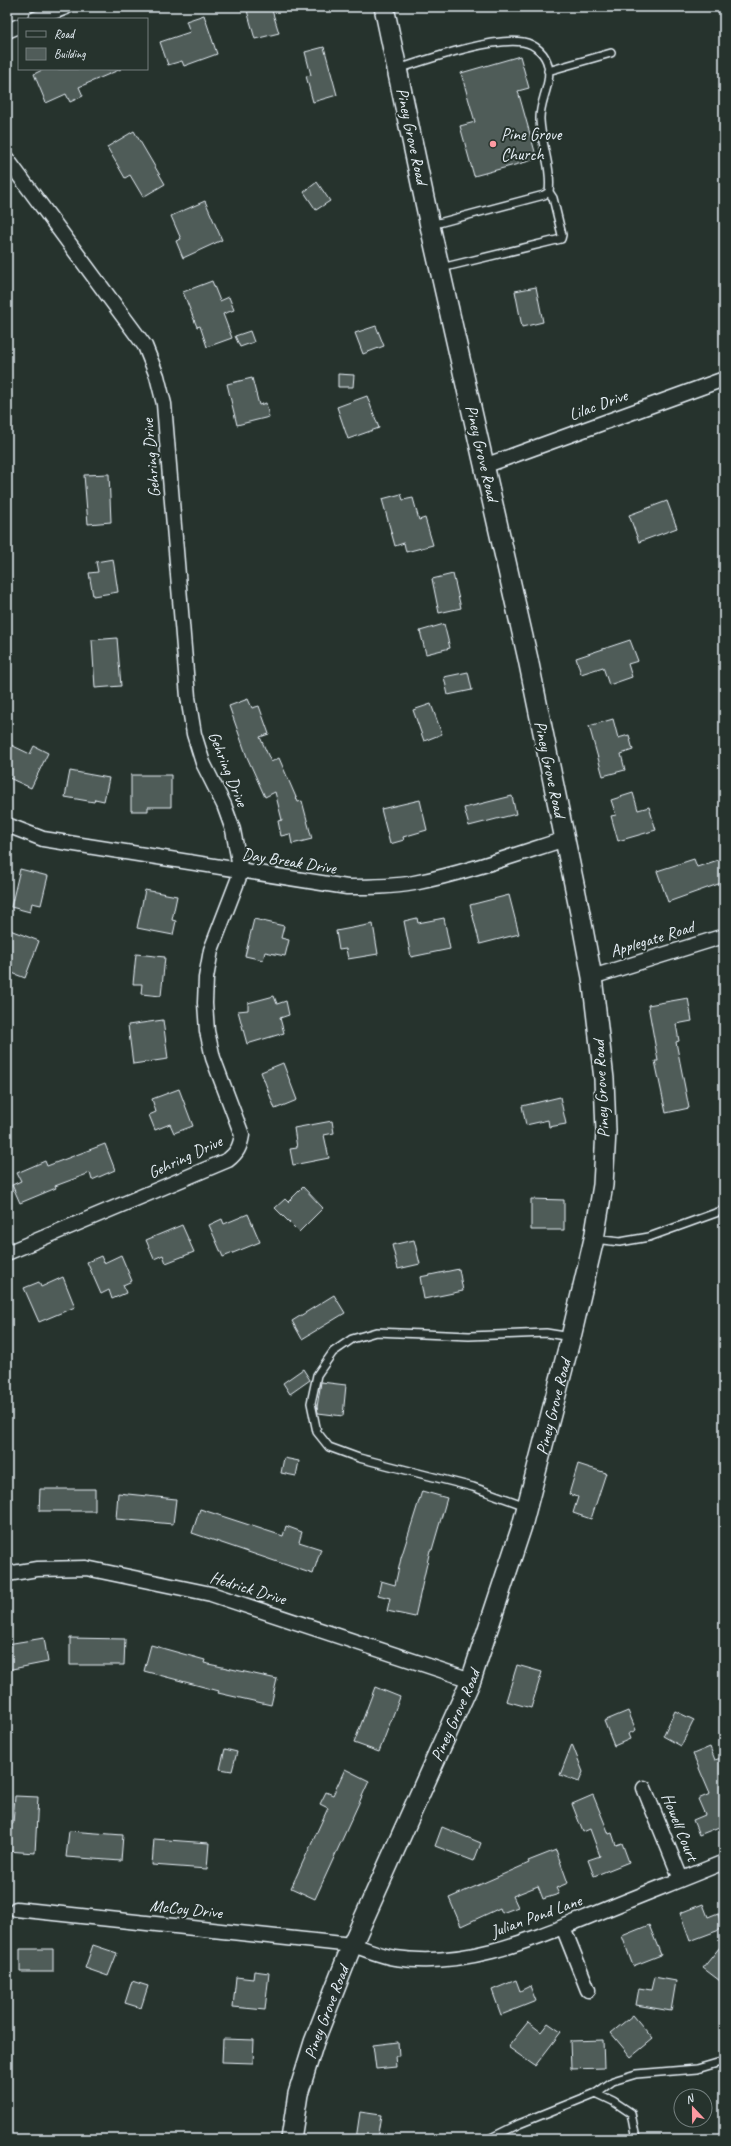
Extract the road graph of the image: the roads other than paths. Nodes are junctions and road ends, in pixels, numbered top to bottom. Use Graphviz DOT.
graph roads {
  1 [pos="66,7"];
  2 [pos="384,7"];
  3 [pos="38,18"];
  4 [pos="18,26"];
  5 [pos="7,31"];
  6 [pos="611,54"];
  7 [pos="398,69"];
  8 [pos="548,71"];
  9 [pos="7,159"];
  10 [pos="548,192"];
  11 [pos="430,226"];
  12 [pos="440,268"];
  13 [pos="724,379"];
  14 [pos="484,466"];
  15 [pos="7,825"];
  16 [pos="565,839"];
  17 [pos="240,872"];
  18 [pos="724,936"];
  19 [pos="592,977"];
  20 [pos="724,1210"];
  21 [pos="594,1239"];
  22 [pos="7,1253"];
  23 [pos="571,1337"];
  24 [pos="527,1507"];
  25 [pos="7,1574"];
  26 [pos="471,1680"];
  27 [pos="644,1788"];
  28 [pos="724,1862"];
  29 [pos="681,1879"];
  30 [pos="16,1909"];
  31 [pos="563,1927"];
  32 [pos="352,1945"];
  33 [pos="588,1990"];
  34 [pos="724,2061"];
  35 [pos="596,2094"];
  36 [pos="291,2139"];
  37 [pos="489,2139"];
  38 [pos="636,2139"];
  1 -- 3 [label="street"];
  2 -- 7 [label="main road, Piney Grove Road"];
  4 -- 5 [label="street"];
  6 -- 8 [label="lane"];
  7 -- 8 [label="lane"];
  7 -- 11 [label="main road, Piney Grove Road"];
  8 -- 10 [label="lane"];
  9 -- 17 [label="street, Gehring Drive"];
  10 -- 11 [label="lane"];
  10 -- 12 [label="lane"];
  11 -- 12 [label="main road, Piney Grove Road"];
  12 -- 14 [label="main road, Piney Grove Road"];
  13 -- 14 [label="street, Lilac Drive"];
  14 -- 16 [label="main road, Piney Grove Road"];
  15 -- 17 [label="street, Day Break Drive"];
  16 -- 17 [label="street, Day Break Drive"];
  16 -- 19 [label="main road, Piney Grove Road"];
  17 -- 22 [label="street, Gehring Drive"];
  18 -- 19 [label="street, Applegate Road"];
  19 -- 21 [label="main road, Piney Grove Road"];
  20 -- 21 [label="lane"];
  21 -- 23 [label="main road, Piney Grove Road"];
  23 -- 24 [label="main road, Piney Grove Road"];
  23 -- 24 [label="lane"];
  24 -- 26 [label="main road, Piney Grove Road"];
  25 -- 26 [label="street, Hedrick Drive"];
  26 -- 32 [label="main road, Piney Grove Road"];
  27 -- 29 [label="street, Howell Court"];
  28 -- 29 [label="street, Julian Pond Lane"];
  29 -- 31 [label="street, Julian Pond Lane"];
  30 -- 32 [label="street, McCoy Drive"];
  31 -- 32 [label="street, Julian Pond Lane"];
  31 -- 33 [label="street"];
  32 -- 36 [label="main road, Piney Grove Road"];
  34 -- 35 [label="lane"];
  35 -- 37 [label="lane"];
  35 -- 38 [label="lane"];
}
